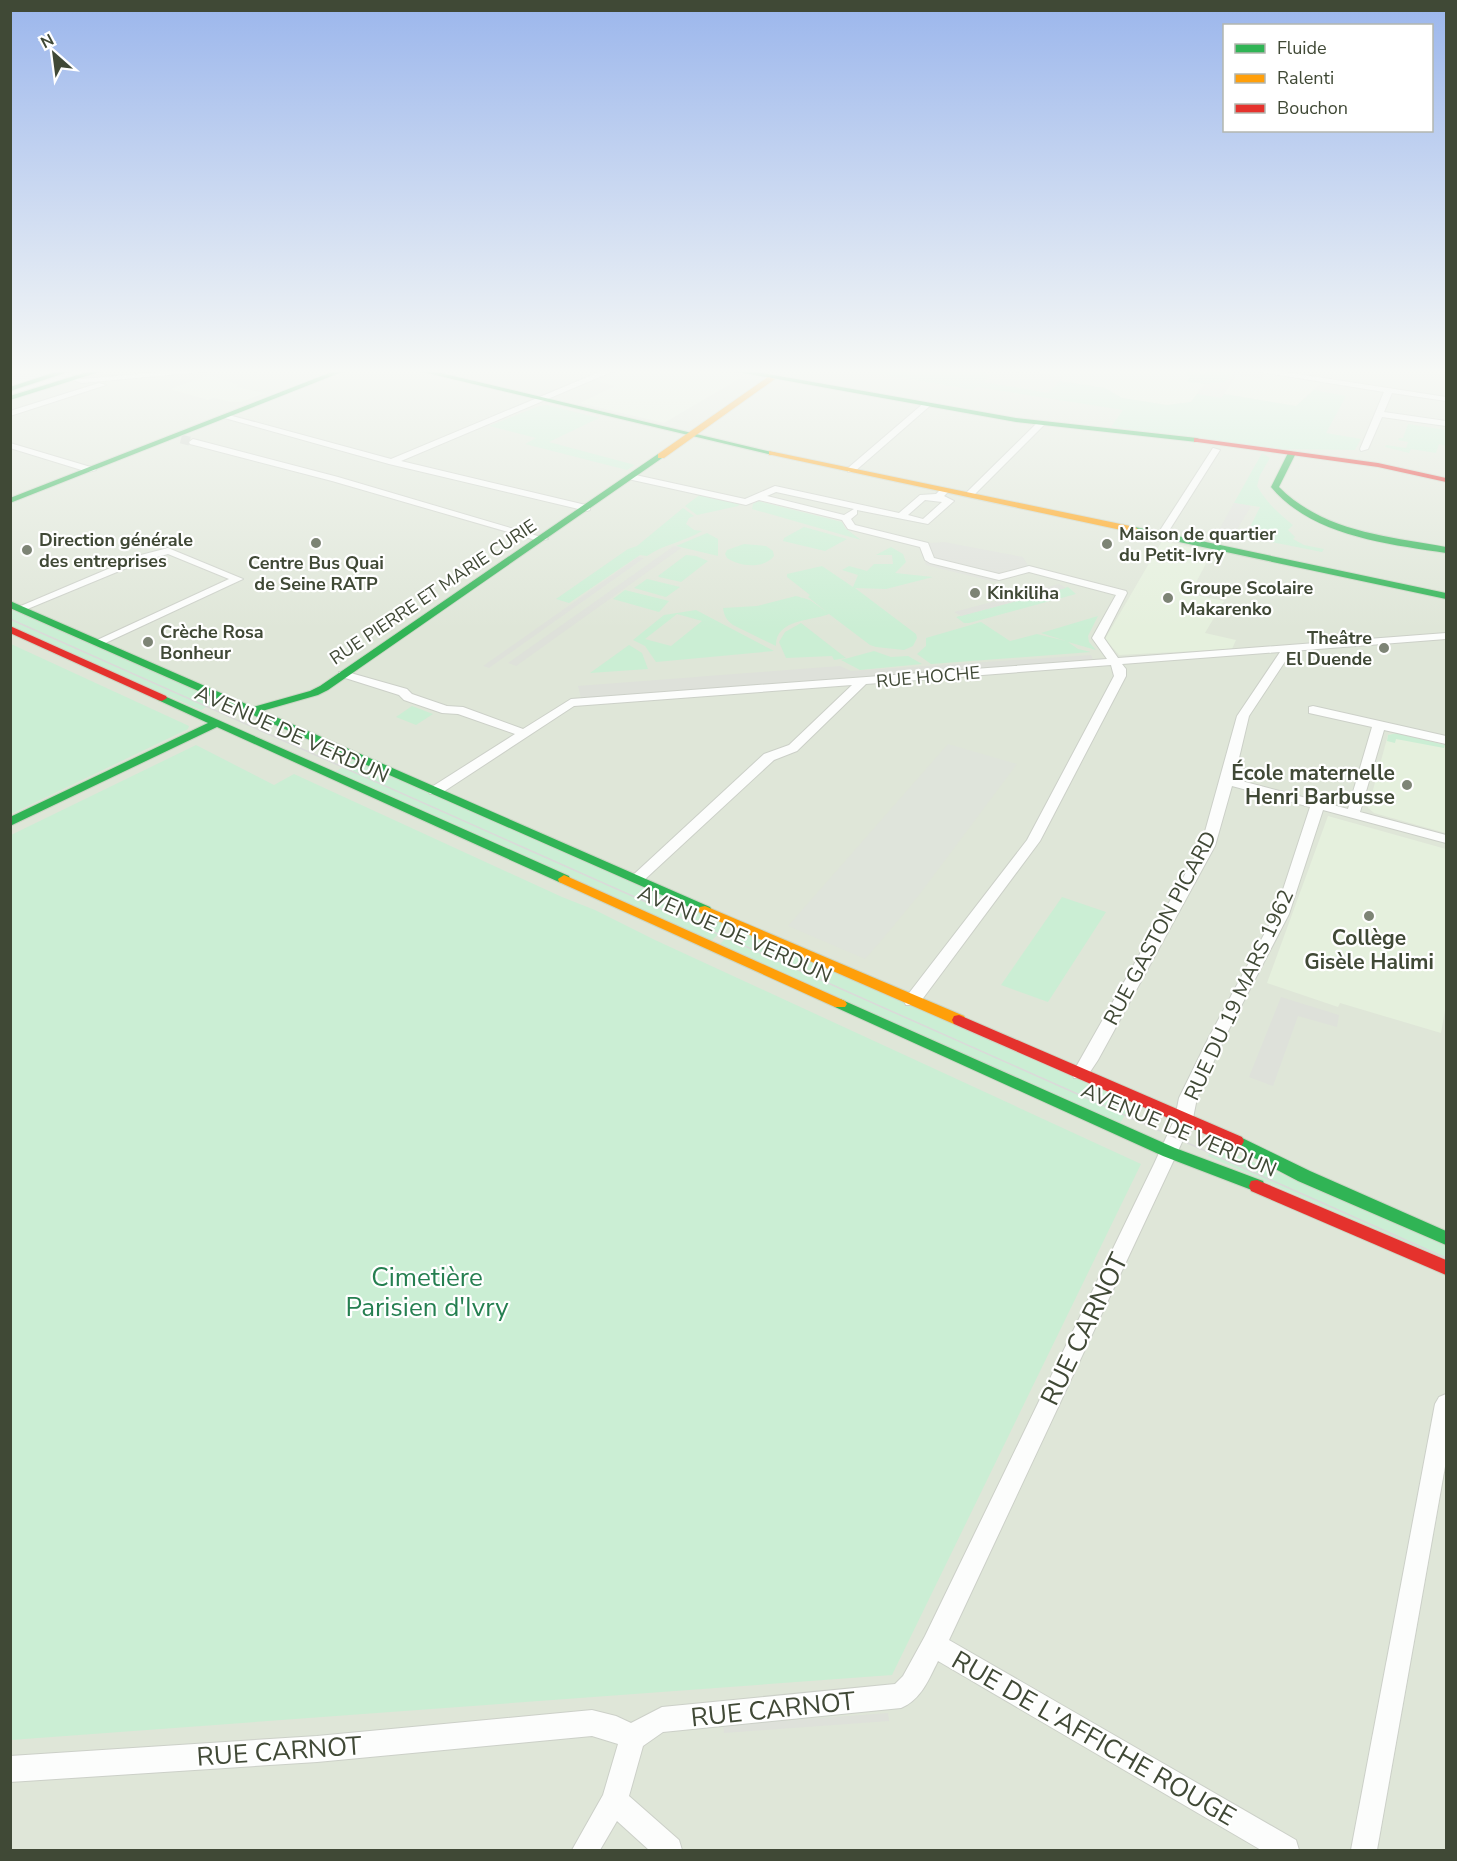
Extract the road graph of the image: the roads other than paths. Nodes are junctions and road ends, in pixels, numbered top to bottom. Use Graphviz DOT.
graph roads {
  1 [pos="42,455"];
  2 [pos="132,455"];
  3 [pos="243,455"];
  4 [pos="365,455"];
  5 [pos="409,455"];
  6 [pos="663,455"];
  7 [pos="782,455"];
  8 [pos="869,455"];
  9 [pos="1010,455"];
  10 [pos="1213,455"];
  11 [pos="1291,455"];
  12 [pos="1305,455"];
  13 [pos="392,462"];
  14 [pos="91,470"];
  15 [pos="851,470"];
  16 [pos="631,477"];
  17 [pos="1446,480"];
  18 [pos="942,493"];
  19 [pos="970,494"];
  20 [pos="760,497"];
  21 [pos="10,501"];
  22 [pos="587,508"];
  23 [pos="859,509"];
  24 [pos="901,517"];
  25 [pos="846,518"];
  26 [pos="1162,535"];
  27 [pos="543,539"];
  28 [pos="1446,550"];
  29 [pos="1446,596"];
  30 [pos="16,606"];
  31 [pos="10,629"];
  32 [pos="1446,636"];
  33 [pos="99,643"];
  34 [pos="1287,649"];
  35 [pos="1115,663"];
  36 [pos="343,674"];
  37 [pos="861,682"];
  38 [pos="252,710"];
  39 [pos="1313,711"];
  40 [pos="216,723"];
  41 [pos="1379,725"];
  42 [pos="524,733"];
  43 [pos="1446,740"];
  44 [pos="1227,781"];
  45 [pos="435,791"];
  46 [pos="1318,804"];
  47 [pos="1353,813"];
  48 [pos="10,822"];
  49 [pos="1446,839"];
  50 [pos="637,879"];
  51 [pos="912,1001"];
  52 [pos="1080,1074"];
  53 [pos="1184,1118"];
  54 [pos="1169,1152"];
  55 [pos="1446,1238"];
  56 [pos="1446,1268"];
  57 [pos="1446,1404"];
  58 [pos="934,1645"];
  59 [pos="633,1738"];
  60 [pos="10,1769"];
  61 [pos="614,1801"];
  62 [pos="585,1851"];
  63 [pos="669,1851"];
  64 [pos="1286,1851"];
  65 [pos="1364,1851"];
  1 -- 14 [label="street"];
  2 -- 14 [label="main road"];
  3 -- 27 [label="street"];
  4 -- 13 [label="street"];
  5 -- 13 [label="street"];
  6 -- 16 [label="main road, RUE PIERRE ET MARIE CURIE"];
  7 -- 15 [label="main road"];
  8 -- 15 [label="street"];
  9 -- 19 [label="street"];
  10 -- 26 [label="street"];
  11 -- 28 [label="main road"];
  12 -- 17 [label="main road"];
  13 -- 22 [label="street"];
  14 -- 21 [label="main road"];
  15 -- 18 [label="main road"];
  16 -- 20 [label="street"];
  16 -- 22 [label="main road, RUE PIERRE ET MARIE CURIE"];
  18 -- 19 [label="main road"];
  18 -- 24 [label="street"];
  18 -- 24 [label="street"];
  19 -- 26 [label="main road"];
  20 -- 23 [label="street"];
  20 -- 25 [label="street"];
  22 -- 27 [label="main road, RUE PIERRE ET MARIE CURIE"];
  23 -- 24 [label="street"];
  23 -- 25 [label="street"];
  25 -- 35 [label="street"];
  26 -- 29 [label="main road"];
  27 -- 36 [label="main road, RUE PIERRE ET MARIE CURIE"];
  30 -- 33 [label="main road, AVENUE DE VERDUN"];
  30 -- 33 [label="street"];
  31 -- 40 [label="main road, AVENUE DE VERDUN"];
  32 -- 34 [label="street, RUE HOCHE"];
  33 -- 38 [label="main road, AVENUE DE VERDUN"];
  34 -- 35 [label="street, RUE HOCHE"];
  34 -- 44 [label="street, RUE GASTON PICARD"];
  35 -- 37 [label="street, RUE HOCHE"];
  35 -- 51 [label="street"];
  36 -- 38 [label="main road, RUE PIERRE ET MARIE CURIE"];
  36 -- 42 [label="street"];
  37 -- 42 [label="street, RUE HOCHE"];
  37 -- 50 [label="street"];
  38 -- 40 [label="main road, RUE PIERRE ET MARIE CURIE"];
  38 -- 45 [label="main road, AVENUE DE VERDUN"];
  39 -- 41 [label="street"];
  40 -- 48 [label="main road, RUE PIERRE ET MARIE CURIE"];
  40 -- 54 [label="main road, AVENUE DE VERDUN"];
  41 -- 43 [label="street"];
  41 -- 47 [label="street"];
  42 -- 45 [label="street, RUE HOCHE"];
  44 -- 46 [label="street"];
  44 -- 52 [label="street, RUE GASTON PICARD"];
  45 -- 50 [label="main road, AVENUE DE VERDUN"];
  46 -- 47 [label="street"];
  46 -- 53 [label="street, RUE DU 19 MARS 1962"];
  47 -- 49 [label="street"];
  50 -- 51 [label="main road, AVENUE DE VERDUN"];
  51 -- 52 [label="main road, AVENUE DE VERDUN"];
  52 -- 53 [label="main road, AVENUE DE VERDUN"];
  53 -- 54 [label="street, RUE CARNOT"];
  53 -- 55 [label="main road, AVENUE DE VERDUN"];
  54 -- 56 [label="main road, AVENUE DE VERDUN"];
  54 -- 58 [label="street, RUE CARNOT"];
  57 -- 65 [label="street"];
  58 -- 59 [label="street, RUE CARNOT"];
  58 -- 64 [label="street, RUE DE L'AFFICHE ROUGE"];
  59 -- 60 [label="street, RUE CARNOT"];
  59 -- 61 [label="street"];
  61 -- 62 [label="street"];
  61 -- 63 [label="street"];
}
